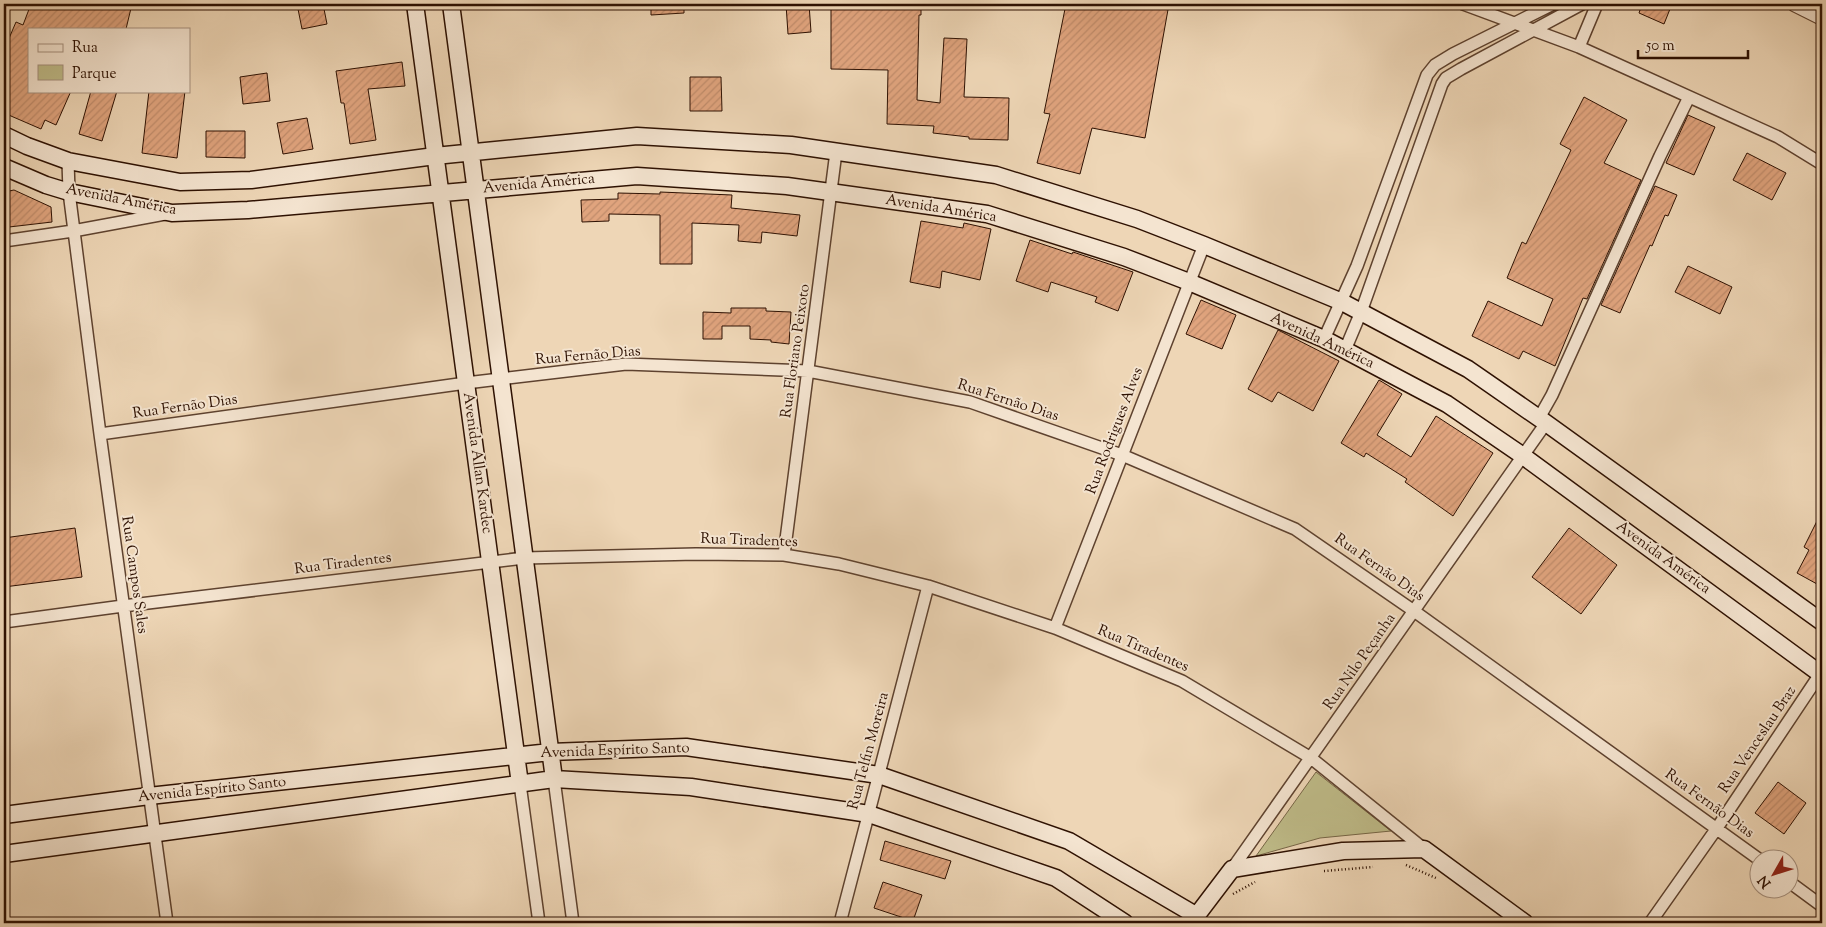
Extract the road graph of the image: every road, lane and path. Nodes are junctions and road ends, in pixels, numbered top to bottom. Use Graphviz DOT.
graph roads {
  1 [pos="415,4"];
  2 [pos="451,4"];
  3 [pos="1463,4"];
  4 [pos="1553,4"];
  5 [pos="1582,4"];
  6 [pos="1597,4"];
  7 [pos="1794,4"];
  8 [pos="1822,18"];
  9 [pos="1516,24"];
  10 [pos="1534,30"];
  11 [pos="1579,47"];
  12 [pos="1689,97"];
  13 [pos="4,135"];
  14 [pos="471,152"];
  15 [pos="836,152"];
  16 [pos="435,156"];
  17 [pos="68,162"];
  18 [pos="1822,164"];
  19 [pos="4,167"];
  20 [pos="475,189"];
  21 [pos="68,192"];
  22 [pos="832,192"];
  23 [pos="441,194"];
  24 [pos="172,212"];
  25 [pos="74,231"];
  26 [pos="4,241"];
  27 [pos="1204,245"];
  28 [pos="1189,282"];
  29 [pos="1342,302"];
  30 [pos="1361,312"];
  31 [pos="1324,339"];
  32 [pos="1345,350"];
  33 [pos="808,371"];
  34 [pos="500,379"];
  35 [pos="466,383"];
  36 [pos="1542,420"];
  37 [pos="100,434"];
  38 [pos="1122,455"];
  39 [pos="1523,456"];
  40 [pos="784,555"];
  41 [pos="524,558"];
  42 [pos="490,561"];
  43 [pos="928,586"];
  44 [pos="123,606"];
  45 [pos="1414,611"];
  46 [pos="1821,616"];
  47 [pos="4,622"];
  48 [pos="1055,628"];
  49 [pos="1822,673"];
  50 [pos="550,752"];
  51 [pos="516,757"];
  52 [pos="1311,758"];
  53 [pos="879,775"];
  54 [pos="554,779"];
  55 [pos="520,784"];
  56 [pos="149,796"];
  57 [pos="868,814"];
  58 [pos="4,815"];
  59 [pos="1717,828"];
  60 [pos="154,834"];
  61 [pos="1424,849"];
  62 [pos="1748,851"];
  63 [pos="4,854"];
  64 [pos="1405,865"];
  65 [pos="1375,867"];
  66 [pos="1232,869"];
  67 [pos="1316,872"];
  68 [pos="1439,879"];
  69 [pos="1262,880"];
  70 [pos="1798,888"];
  71 [pos="1229,896"];
  72 [pos="1822,906"];
  73 [pos="1194,919"];
  74 [pos="166,923"];
  75 [pos="539,923"];
  76 [pos="573,923"];
  77 [pos="840,923"];
  78 [pos="1125,923"];
  79 [pos="1525,923"];
  80 [pos="1650,923"];
  1 -- 16 [label="main road, Avenida Allan Kardec"];
  2 -- 14 [label="main road"];
  3 -- 9 [label="street"];
  4 -- 9 [label="street"];
  5 -- 10 [label="street"];
  6 -- 11 [label="street"];
  7 -- 8 [label="street"];
  9 -- 10 [label="street"];
  9 -- 29 [label="street"];
  10 -- 11 [label="street"];
  10 -- 30 [label="street"];
  11 -- 12 [label="street"];
  12 -- 18 [label="street"];
  12 -- 36 [label="street, Rua Nilo Peçanha"];
  13 -- 17 [label="main road, Avenida América"];
  14 -- 15 [label="main road, Avenida América"];
  14 -- 16 [label="main road, Avenida América"];
  14 -- 20 [label="main road"];
  15 -- 22 [label="street, Rua Floriano Peixoto"];
  15 -- 27 [label="main road, Avenida América"];
  16 -- 17 [label="main road, Avenida América"];
  16 -- 23 [label="main road, Avenida Allan Kardec"];
  17 -- 21 [label="street, Rua Campos Sales"];
  19 -- 21 [label="main road, Avenida América"];
  20 -- 22 [label="main road, Avenida América"];
  20 -- 23 [label="main road, Avenida América"];
  20 -- 34 [label="main road"];
  21 -- 24 [label="main road, Avenida América"];
  21 -- 25 [label="street, Rua Campos Sales"];
  22 -- 28 [label="main road, Avenida América"];
  22 -- 33 [label="street, Rua Floriano Peixoto"];
  23 -- 24 [label="main road, Avenida América"];
  23 -- 35 [label="main road, Avenida Allan Kardec"];
  24 -- 25 [label="street"];
  25 -- 26 [label="street"];
  25 -- 37 [label="street, Rua Campos Sales"];
  27 -- 28 [label="street, Rua Rodrigues Alves"];
  27 -- 29 [label="main road, Avenida América"];
  28 -- 31 [label="main road, Avenida América"];
  28 -- 38 [label="street, Rua Rodrigues Alves"];
  29 -- 30 [label="main road, Avenida América"];
  29 -- 31 [label="street"];
  30 -- 32 [label="street"];
  30 -- 36 [label="main road, Avenida América"];
  31 -- 32 [label="main road, Avenida América"];
  32 -- 39 [label="main road, Avenida América"];
  33 -- 34 [label="street, Rua Fernão Dias"];
  33 -- 38 [label="street, Rua Fernão Dias"];
  33 -- 40 [label="street, Rua Floriano Peixoto"];
  34 -- 35 [label="street, Rua Fernão Dias"];
  34 -- 41 [label="main road"];
  35 -- 37 [label="street, Rua Fernão Dias"];
  35 -- 42 [label="main road, Avenida Allan Kardec"];
  36 -- 39 [label="street, Rua Nilo Peçanha"];
  36 -- 46 [label="main road, Avenida América"];
  37 -- 44 [label="street, Rua Campos Sales"];
  38 -- 45 [label="street, Rua Fernão Dias"];
  38 -- 48 [label="street, Rua Rodrigues Alves"];
  39 -- 45 [label="street, Rua Nilo Peçanha"];
  39 -- 49 [label="main road, Avenida América"];
  40 -- 41 [label="street, Rua Tiradentes"];
  40 -- 43 [label="street, Rua Tiradentes"];
  41 -- 42 [label="street, Rua Tiradentes"];
  41 -- 50 [label="main road"];
  42 -- 44 [label="street, Rua Tiradentes"];
  42 -- 51 [label="main road, Avenida Allan Kardec"];
  43 -- 48 [label="street, Rua Tiradentes"];
  43 -- 53 [label="street, Rua Telfin Moreira"];
  44 -- 47 [label="street, Rua Tiradentes"];
  44 -- 56 [label="street, Rua Campos Sales"];
  45 -- 52 [label="street, Rua Nilo Peçanha"];
  45 -- 59 [label="street, Rua Fernão Dias"];
  48 -- 52 [label="street, Rua Tiradentes"];
  49 -- 59 [label="street, Rua Venceslau Braz"];
  50 -- 51 [label="main road, Avenida Espírito Santo"];
  50 -- 53 [label="main road, Avenida Espírito Santo"];
  50 -- 54 [label="main road"];
  51 -- 55 [label="main road, Avenida Allan Kardec"];
  51 -- 56 [label="main road, Avenida Espírito Santo"];
  52 -- 61 [label="street, Rua Tiradentes"];
  52 -- 66 [label="street, Rua Nilo Peçanha"];
  53 -- 57 [label="street, Rua Telfin Moreira"];
  53 -- 73 [label="main road, Avenida Espírito Santo"];
  54 -- 55 [label="main road, Avenida Espírito Santo"];
  54 -- 57 [label="main road, Avenida Espírito Santo"];
  54 -- 76 [label="street"];
  55 -- 60 [label="main road, Avenida Espírito Santo"];
  55 -- 75 [label="street, Avenida Allan Kardec"];
  56 -- 58 [label="main road, Avenida Espírito Santo"];
  56 -- 60 [label="street, Rua Campos Sales"];
  57 -- 77 [label="street, Rua Telfin Moreira"];
  57 -- 78 [label="main road, Avenida Espírito Santo"];
  59 -- 62 [label="street, Rua Fernão Dias"];
  59 -- 80 [label="street, Rua Venceslau Braz"];
  60 -- 63 [label="main road, Avenida Espírito Santo"];
  60 -- 74 [label="street, Rua Campos Sales"];
  61 -- 66 [label="main road"];
  61 -- 79 [label="main road"];
  64 -- 68 [label="path"];
  65 -- 67 [label="path"];
  66 -- 73 [label="main road"];
  69 -- 71 [label="path"];
  70 -- 72 [label="street"];
}
